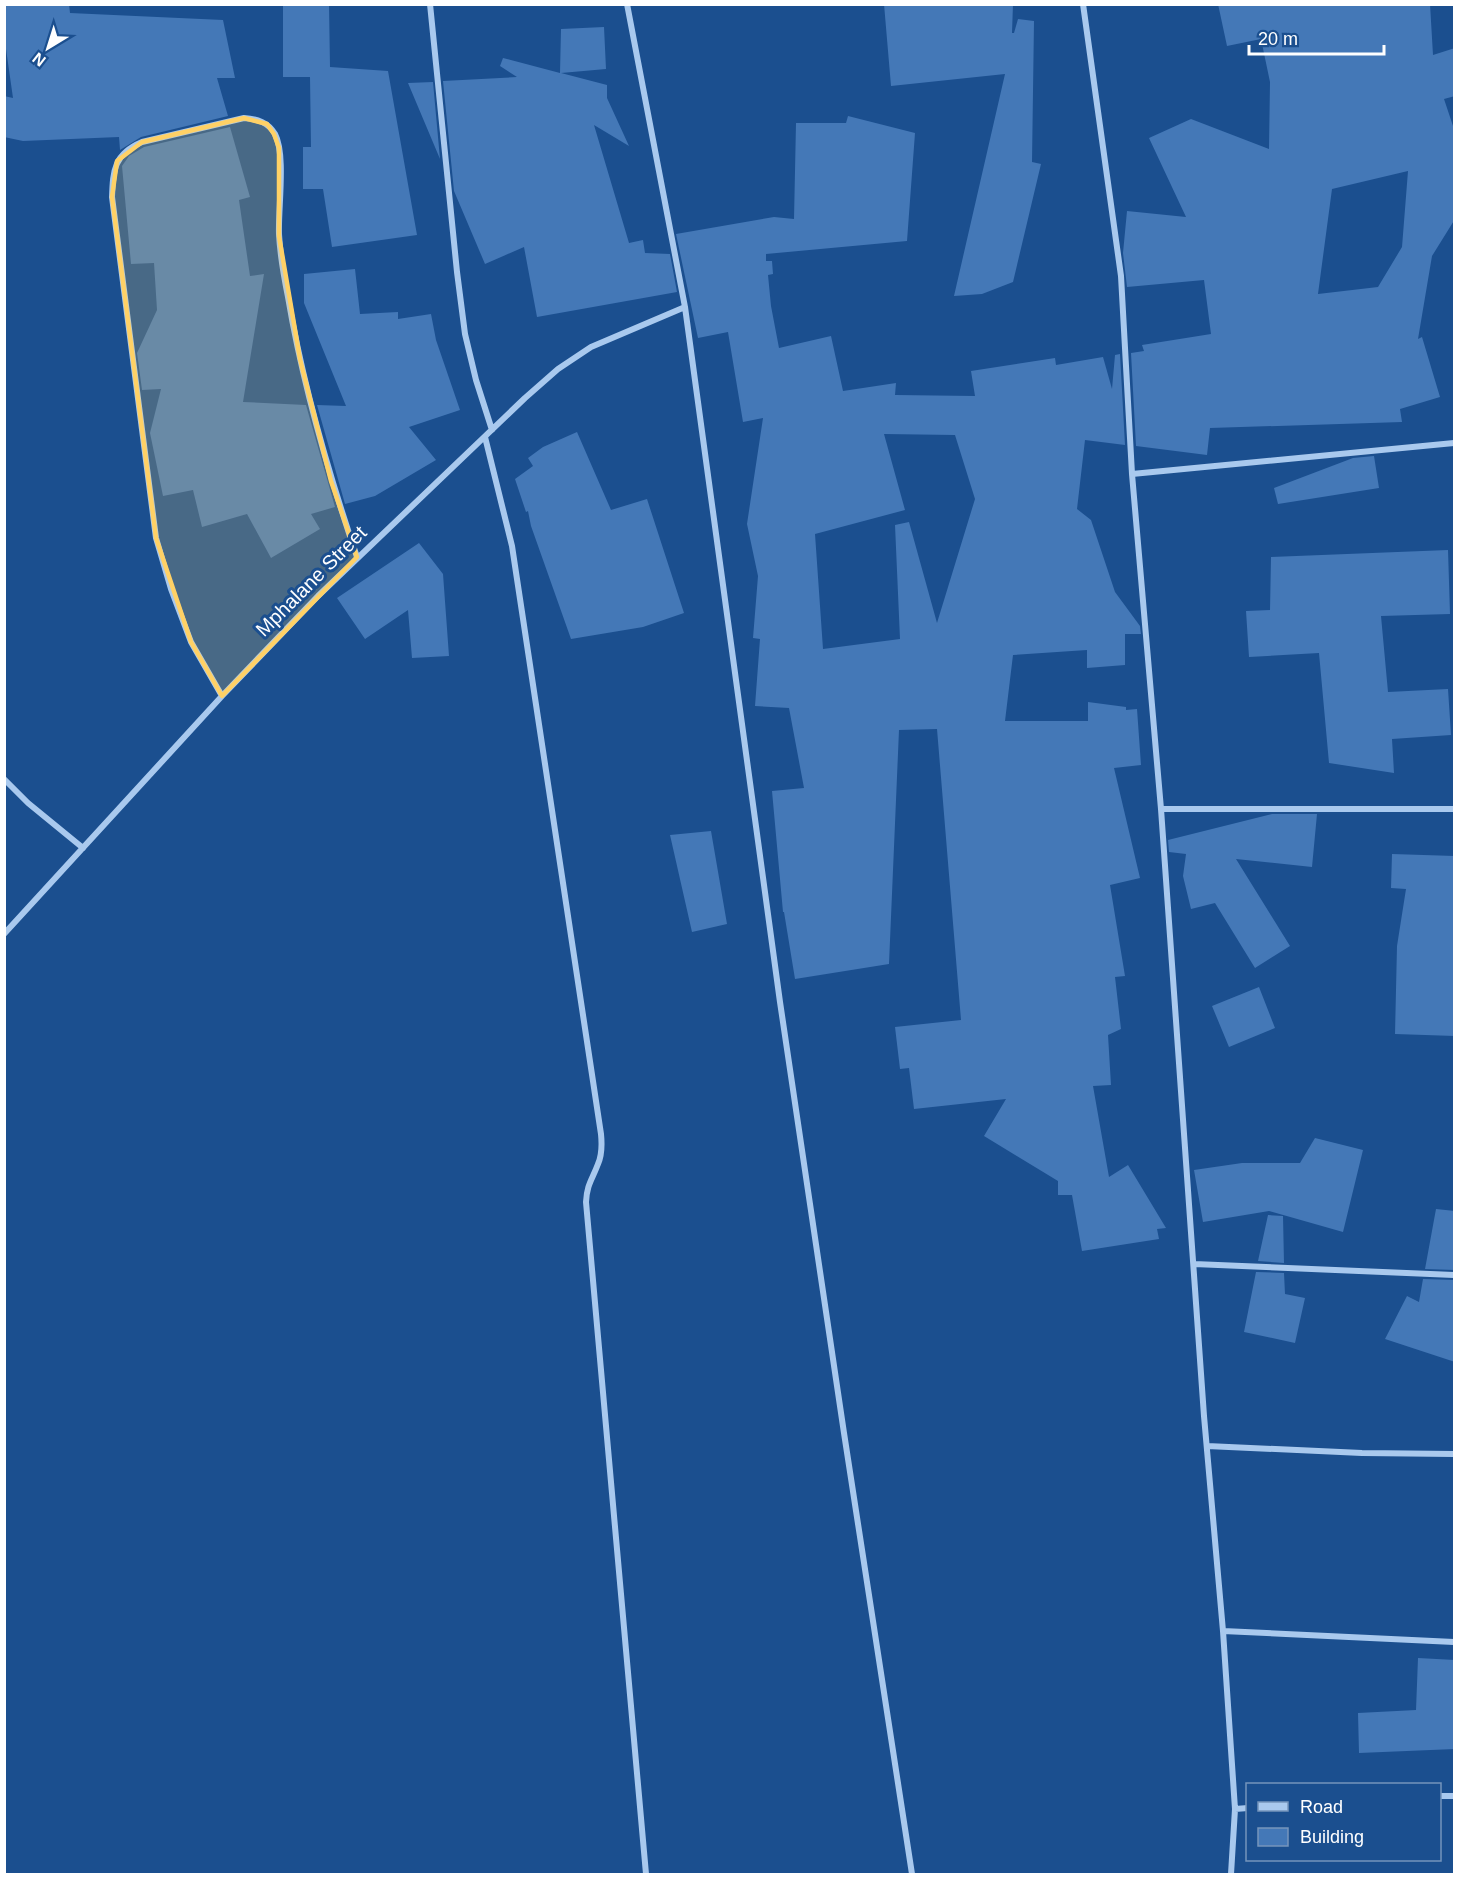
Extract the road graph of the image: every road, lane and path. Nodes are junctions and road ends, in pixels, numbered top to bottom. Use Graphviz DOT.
graph roads {
  1 [pos="430,4"];
  2 [pos="627,4"];
  3 [pos="1083,4"];
  4 [pos="685,307"];
  5 [pos="492,430"];
  6 [pos="485,436"];
  7 [pos="1455,443"];
  8 [pos="1132,474"];
  9 [pos="357,557"];
  10 [pos="222,696"];
  11 [pos="4,779"];
  12 [pos="1161,809"];
  13 [pos="1455,809"];
  14 [pos="83,848"];
  15 [pos="4,934"];
  16 [pos="1194,1264"];
  17 [pos="1455,1275"];
  18 [pos="1207,1446"];
  19 [pos="1455,1454"];
  20 [pos="1223,1630"];
  21 [pos="1455,1642"];
  22 [pos="1246,1808"];
  23 [pos="1235,1809"];
  24 [pos="646,1875"];
  25 [pos="912,1875"];
  26 [pos="1231,1875"];
  1 -- 5 [label="street"];
  2 -- 4 [label="street"];
  3 -- 8 [label="street"];
  4 -- 5 [label="street, Mphalane Street"];
  4 -- 25 [label="street"];
  5 -- 6 [label="street, Mphalane Street"];
  6 -- 9 [label="street, Mphalane Street"];
  6 -- 24 [label="street"];
  7 -- 8 [label="street"];
  8 -- 12 [label="street"];
  9 -- 10 [label="street, Mphalane Street"];
  9 -- 10 [label="street"];
  10 -- 14 [label="street, Mphalane Street"];
  11 -- 14 [label="street"];
  12 -- 13 [label="street"];
  12 -- 16 [label="street"];
  14 -- 15 [label="street, Mphalane Street"];
  16 -- 17 [label="street"];
  16 -- 18 [label="street"];
  18 -- 19 [label="street"];
  18 -- 20 [label="street"];
  20 -- 21 [label="street"];
  20 -- 23 [label="street"];
  22 -- 23 [label="street"];
  23 -- 26 [label="street"];
}
